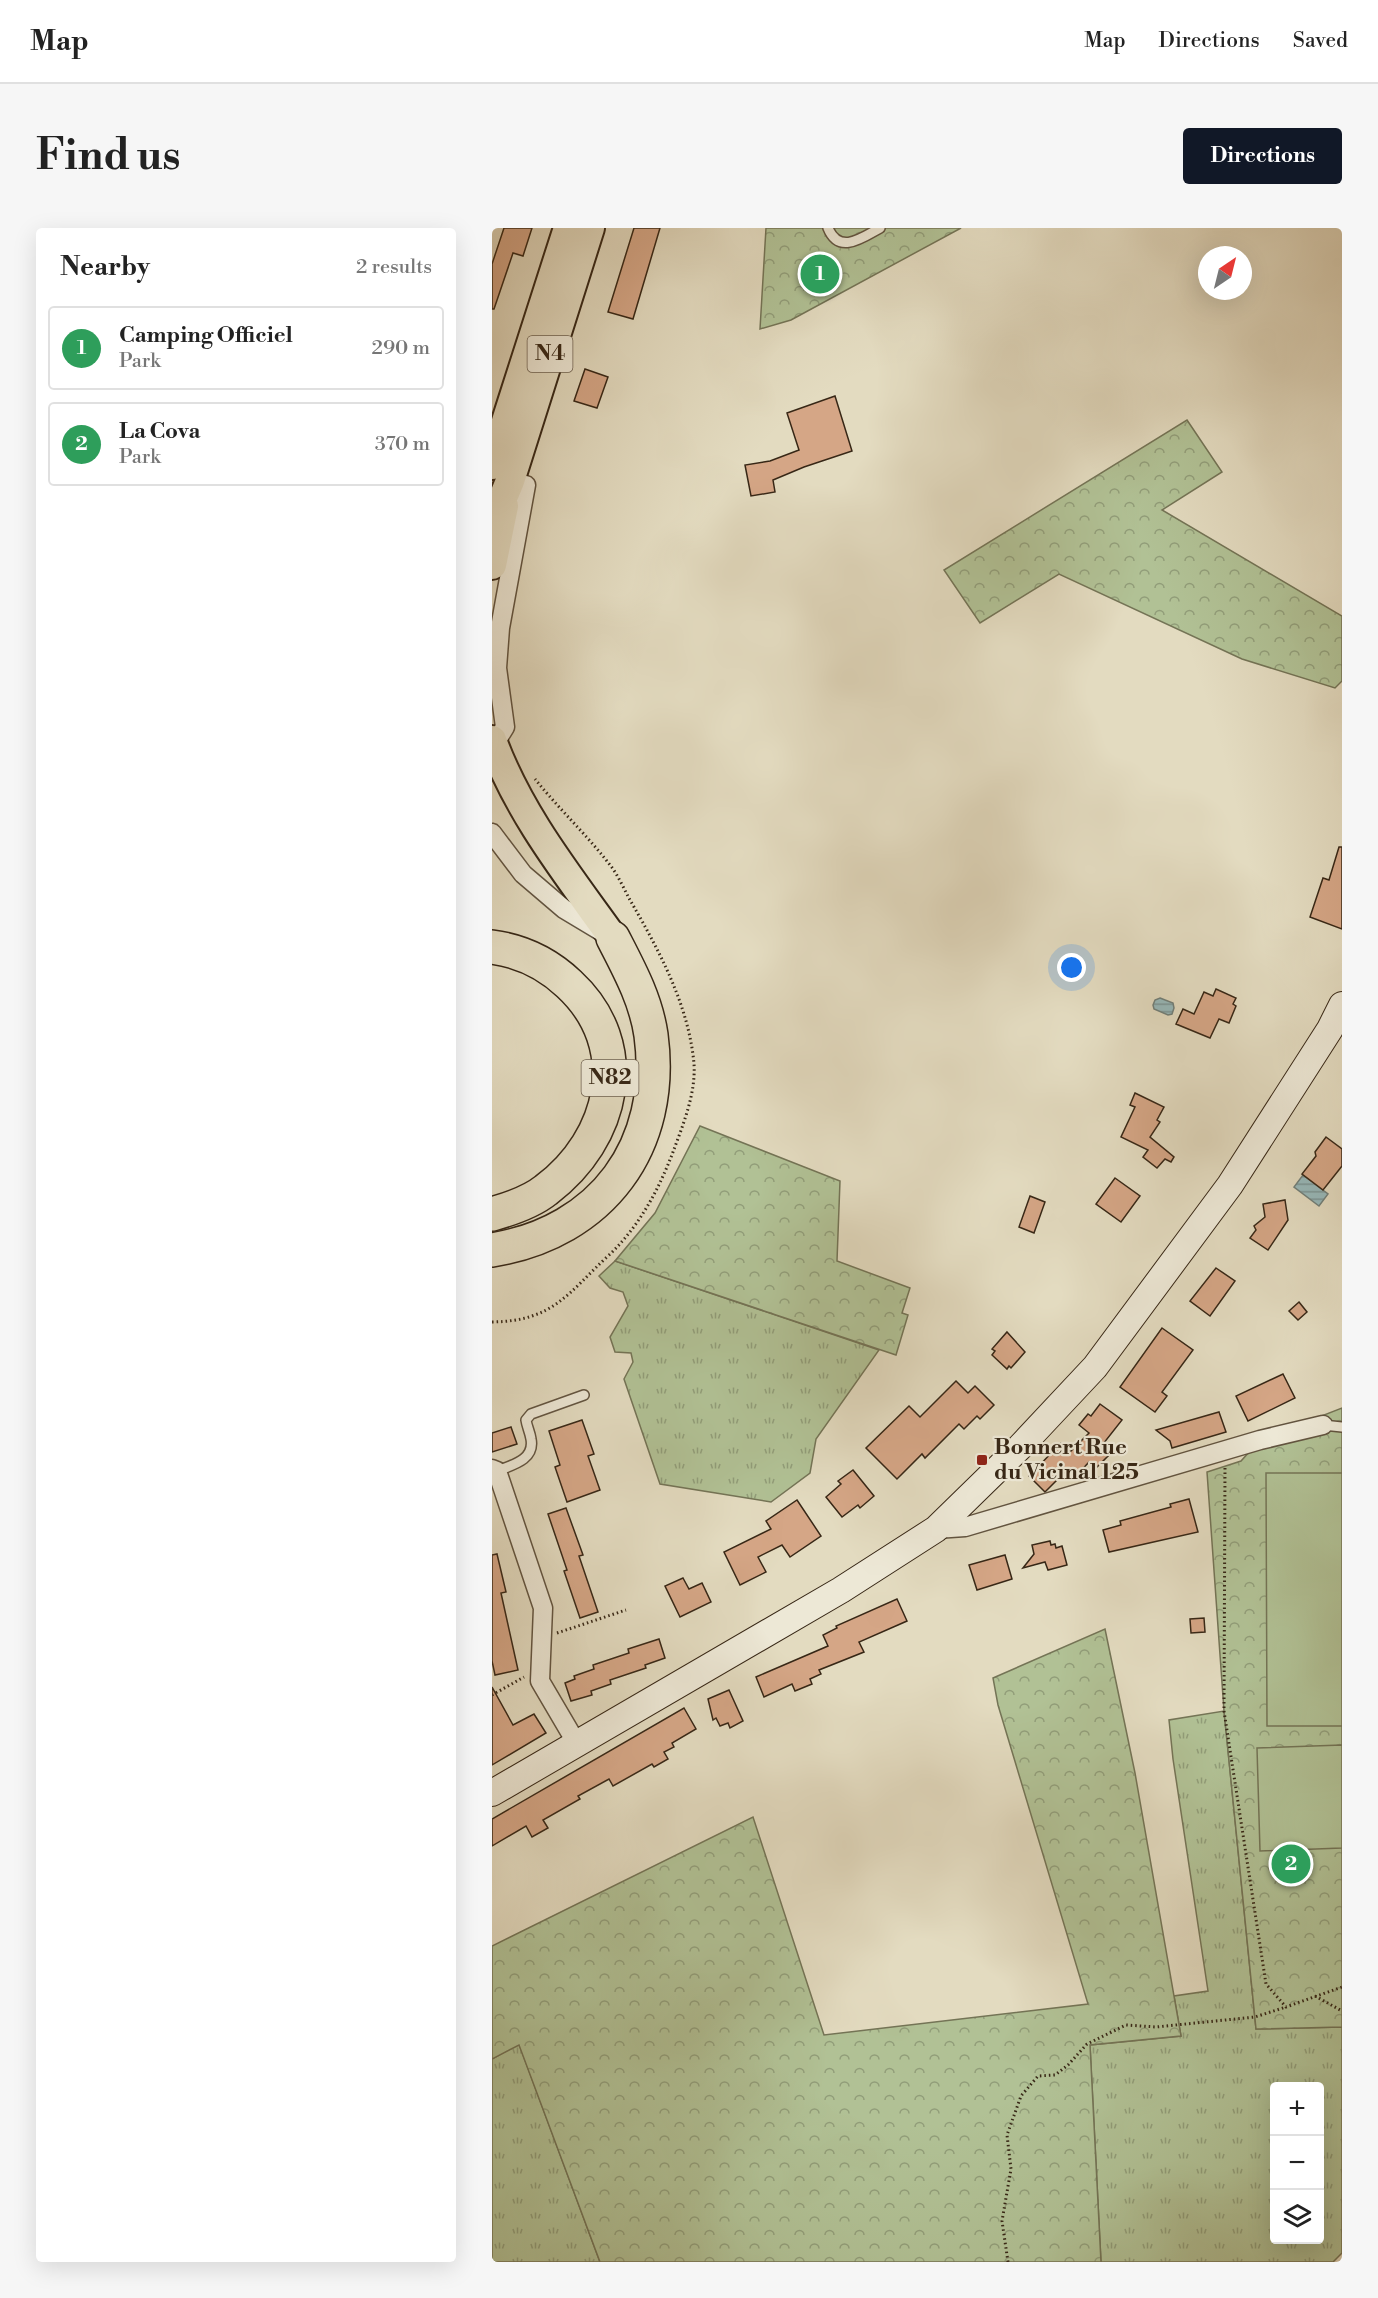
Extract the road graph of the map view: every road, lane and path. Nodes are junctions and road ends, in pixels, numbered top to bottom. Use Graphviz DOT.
graph roads {
  1 [pos="568,228"];
  2 [pos="591,228"];
  3 [pos="828,228"];
  4 [pos="880,228"];
  5 [pos="509,477"];
  6 [pos="492,524"];
  7 [pos="492,565"];
  8 [pos="493,745"];
  9 [pos="529,772"];
  10 [pos="492,833"];
  11 [pos="613,938"];
  12 [pos="492,947"];
  13 [pos="664,965"];
  14 [pos="1342,1005"];
  15 [pos="492,1214"];
  16 [pos="492,1250"];
  17 [pos="585,1395"];
  18 [pos="1323,1425"];
  19 [pos="1342,1427"];
  20 [pos="1225,1451"];
  21 [pos="494,1470"];
  22 [pos="936,1529"];
  23 [pos="626,1610"];
  24 [pos="542,1639"];
  25 [pos="540,1672"];
  26 [pos="492,1695"];
  27 [pos="578,1744"];
  28 [pos="492,1793"];
  29 [pos="1342,1987"];
  30 [pos="1316,1996"];
  31 [pos="1286,2007"];
  32 [pos="1342,2012"];
  33 [pos="1008,2262"];
  1 -- 5 [label="main road, N4"];
  2 -- 5 [label="main road, N4"];
  3 -- 4 [label="lane"];
  5 -- 6 [label="main road, N4"];
  5 -- 7 [label="main road"];
  5 -- 8 [label="street"];
  8 -- 11 [label="main road, N82"];
  9 -- 13 [label="path"];
  10 -- 11 [label="street"];
  11 -- 16 [label="highway, N82"];
  12 -- 15 [label="highway, N82"];
  14 -- 22 [label="street"];
  17 -- 21 [label="lane"];
  18 -- 19 [label="lane"];
  18 -- 20 [label="street"];
  20 -- 22 [label="street"];
  20 -- 31 [label="path"];
  21 -- 24 [label="street"];
  22 -- 27 [label="street"];
  23 -- 24 [label="path"];
  24 -- 25 [label="street"];
  25 -- 26 [label="path"];
  25 -- 27 [label="street"];
  27 -- 28 [label="street"];
  29 -- 30 [label="path"];
  30 -- 31 [label="path"];
  30 -- 32 [label="path"];
  31 -- 33 [label="path"];
}
